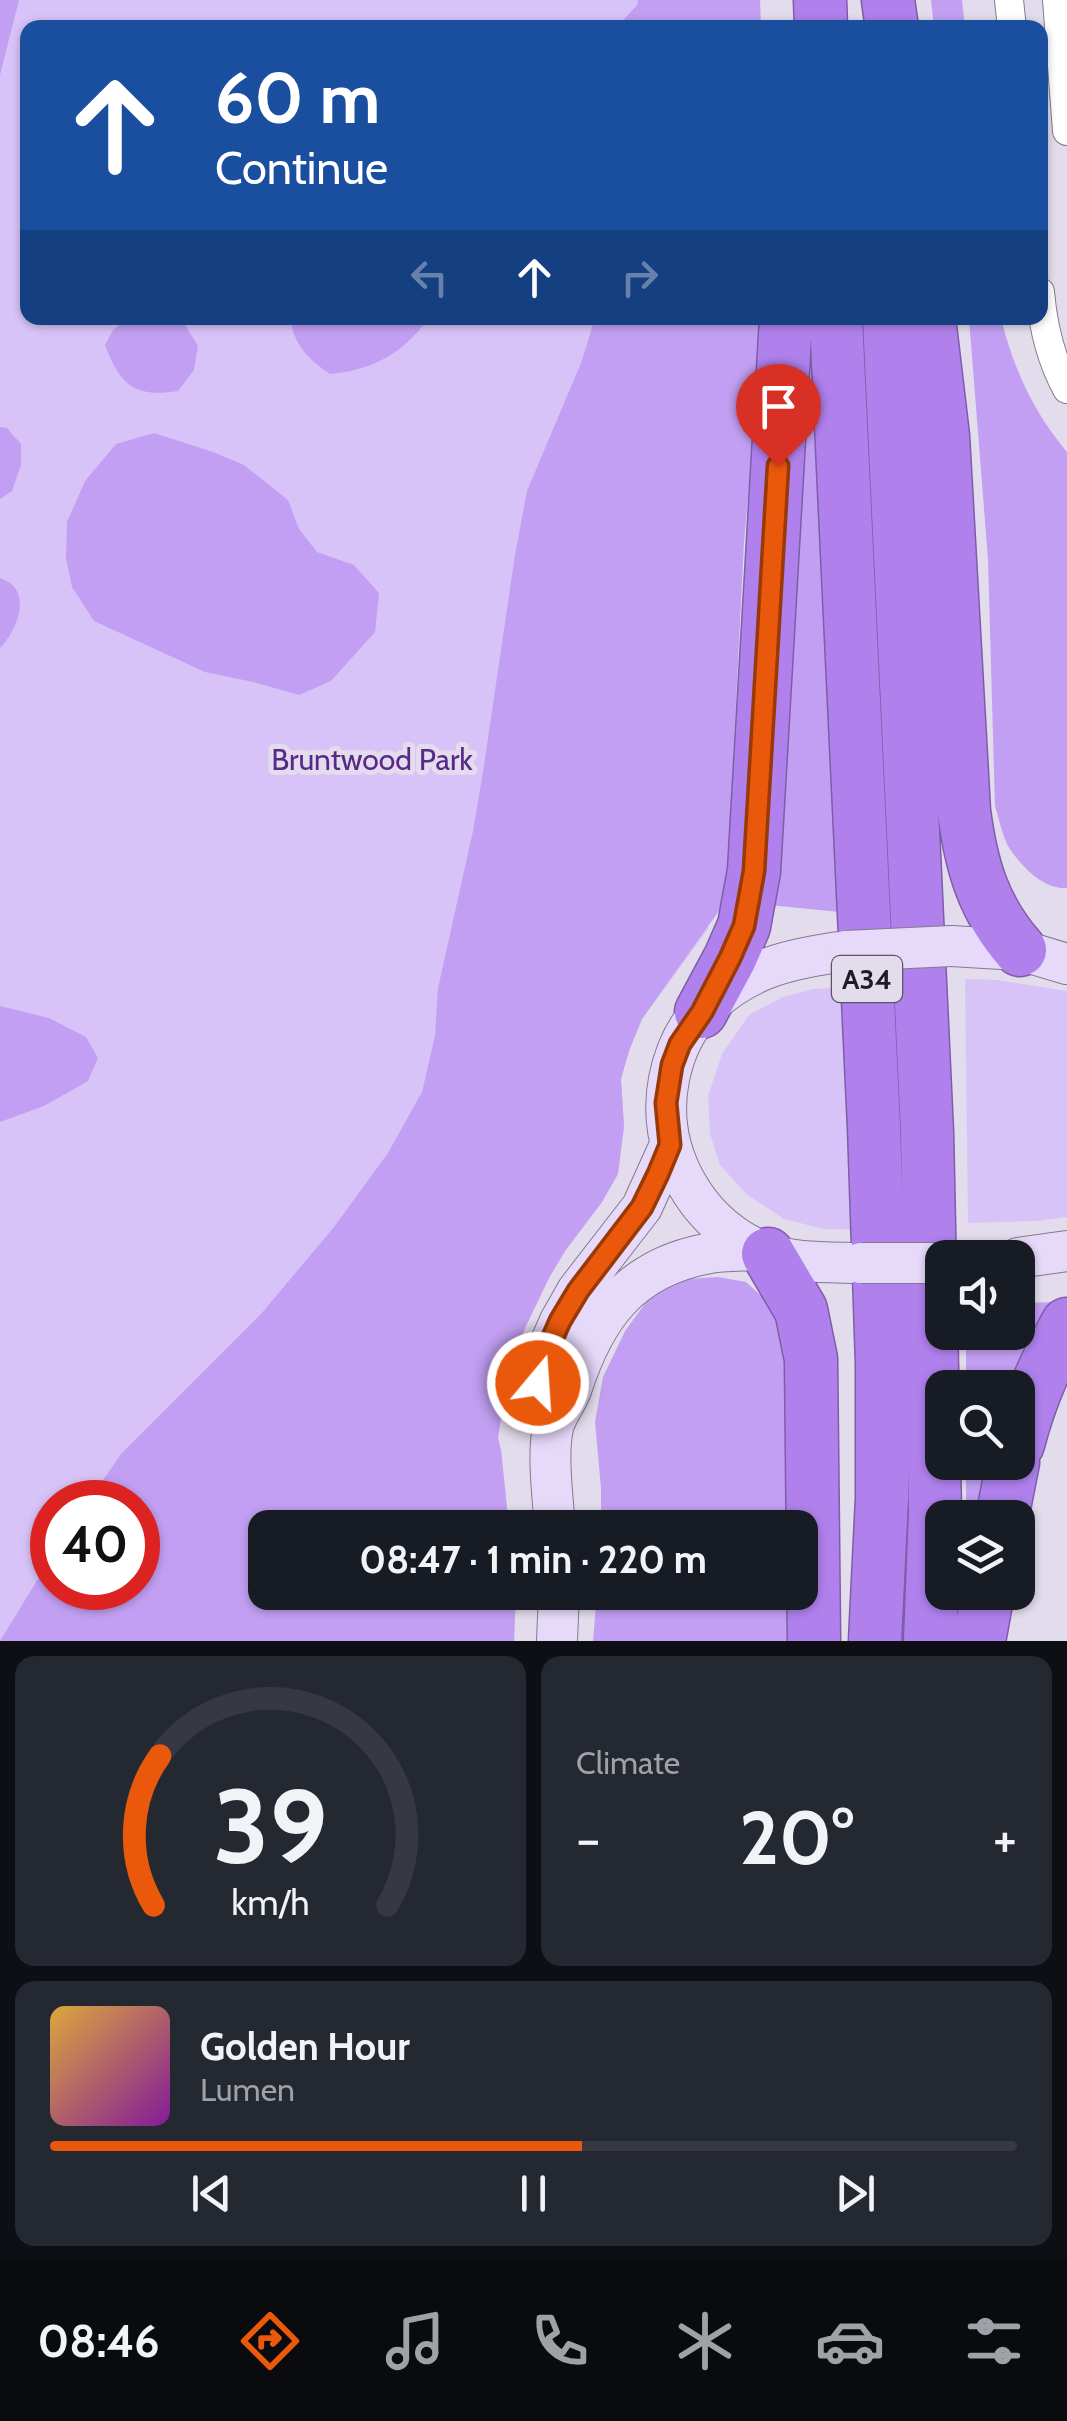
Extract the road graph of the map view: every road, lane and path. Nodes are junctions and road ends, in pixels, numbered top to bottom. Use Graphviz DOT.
graph roads {
  1 [pos="1057,0"];
  2 [pos="1067,131"];
  3 [pos="786,325"];
  4 [pos="836,325"];
  5 [pos="888,325"];
  6 [pos="930,325"];
  7 [pos="1044,325"];
  8 [pos="1067,389"];
  9 [pos="1043,957"];
  10 [pos="702,1012"];
  11 [pos="670,1145"];
  12 [pos="1067,1251"];
  13 [pos="763,1252"];
  14 [pos="1035,1256"];
  15 [pos="925,1264"];
  16 [pos="1067,1324"];
  17 [pos="1035,1388"];
  18 [pos="553,1425"];
  19 [pos="554,1510"];
  20 [pos="559,1610"];
  21 [pos="985,1610"];
  22 [pos="558,1641"];
  23 [pos="814,1641"];
  24 [pos="874,1641"];
  25 [pos="930,1641"];
  26 [pos="979,1641"];
  1 -- 2 [label="street"];
  3 -- 10 [label="highway"];
  4 -- 24 [label="highway, A34"];
  5 -- 25 [label="highway, A34"];
  6 -- 9 [label="highway"];
  7 -- 8 [label="street"];
  9 -- 10 [label="main road, bridge"];
  10 -- 11 [label="main road"];
  11 -- 13 [label="main road"];
  11 -- 18 [label="main road"];
  12 -- 14 [label="main road"];
  13 -- 15 [label="main road, bridge"];
  13 -- 18 [label="main road"];
  13 -- 23 [label="highway"];
  16 -- 17 [label="highway"];
  18 -- 19 [label="main road"];
  20 -- 22 [label="main road"];
  21 -- 26 [label="highway"];
}
